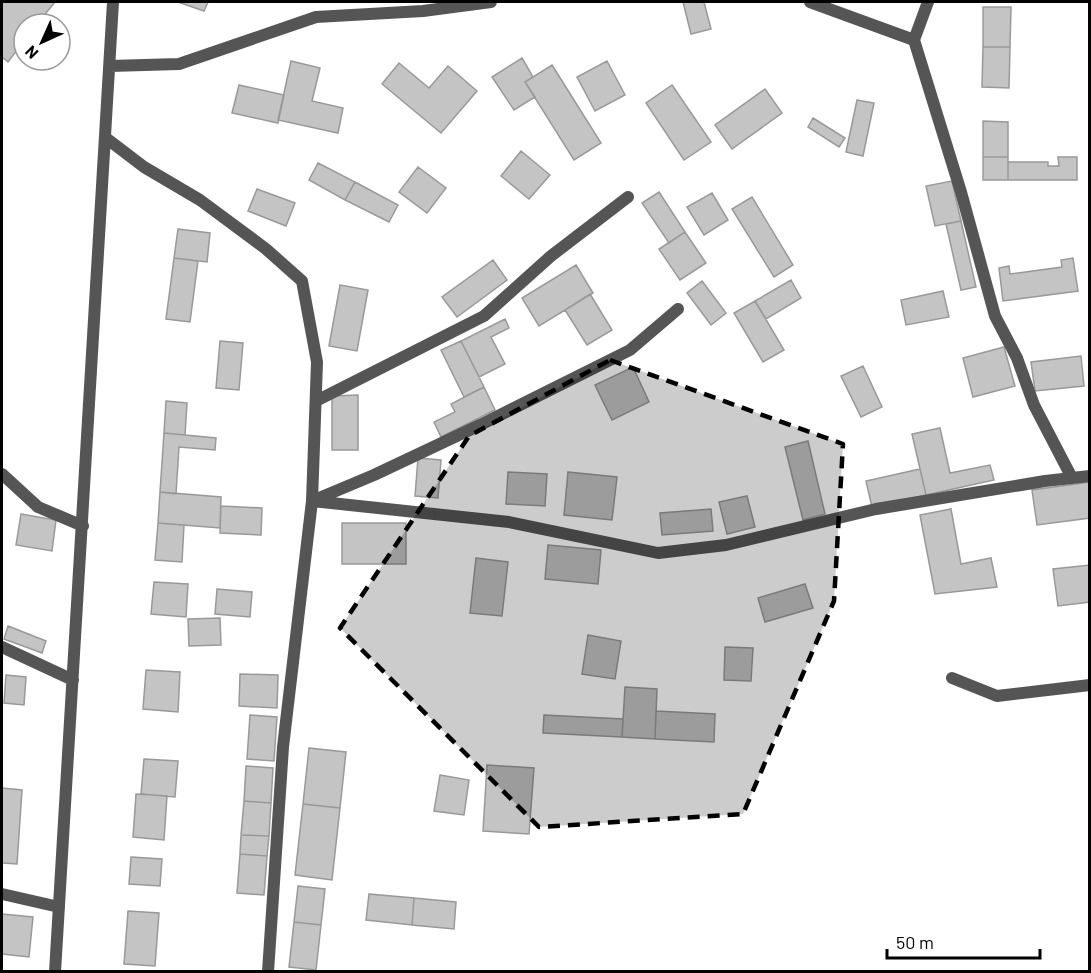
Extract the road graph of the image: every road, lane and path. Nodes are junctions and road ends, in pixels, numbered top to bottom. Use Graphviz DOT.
graph roads {
  1 [pos="113,2"];
  2 [pos="491,2"];
  3 [pos="810,2"];
  4 [pos="928,2"];
  5 [pos="914,40"];
  6 [pos="110,66"];
  7 [pos="106,138"];
  8 [pos="628,197"];
  9 [pos="678,309"];
  10 [pos="316,401"];
  11 [pos="2,474"];
  12 [pos="1089,476"];
  13 [pos="1072,478"];
  14 [pos="312,501"];
  15 [pos="83,526"];
  16 [pos="2,647"];
  17 [pos="952,678"];
  18 [pos="73,680"];
  19 [pos="1089,685"];
  20 [pos="2,894"];
  21 [pos="59,907"];
  22 [pos="56,972"];
  23 [pos="268,972"];
  1 -- 6 [label="street"];
  2 -- 6 [label="street"];
  3 -- 5 [label="street"];
  4 -- 5 [label="street"];
  5 -- 13 [label="street"];
  6 -- 7 [label="street"];
  7 -- 10 [label="street"];
  7 -- 15 [label="street"];
  8 -- 10 [label="street"];
  9 -- 14 [label="street"];
  10 -- 14 [label="street"];
  11 -- 15 [label="street"];
  12 -- 13 [label="street"];
  13 -- 14 [label="street"];
  14 -- 23 [label="street"];
  15 -- 18 [label="street"];
  16 -- 18 [label="street"];
  17 -- 19 [label="street"];
  18 -- 21 [label="street"];
  20 -- 21 [label="street"];
  21 -- 22 [label="street"];
}
